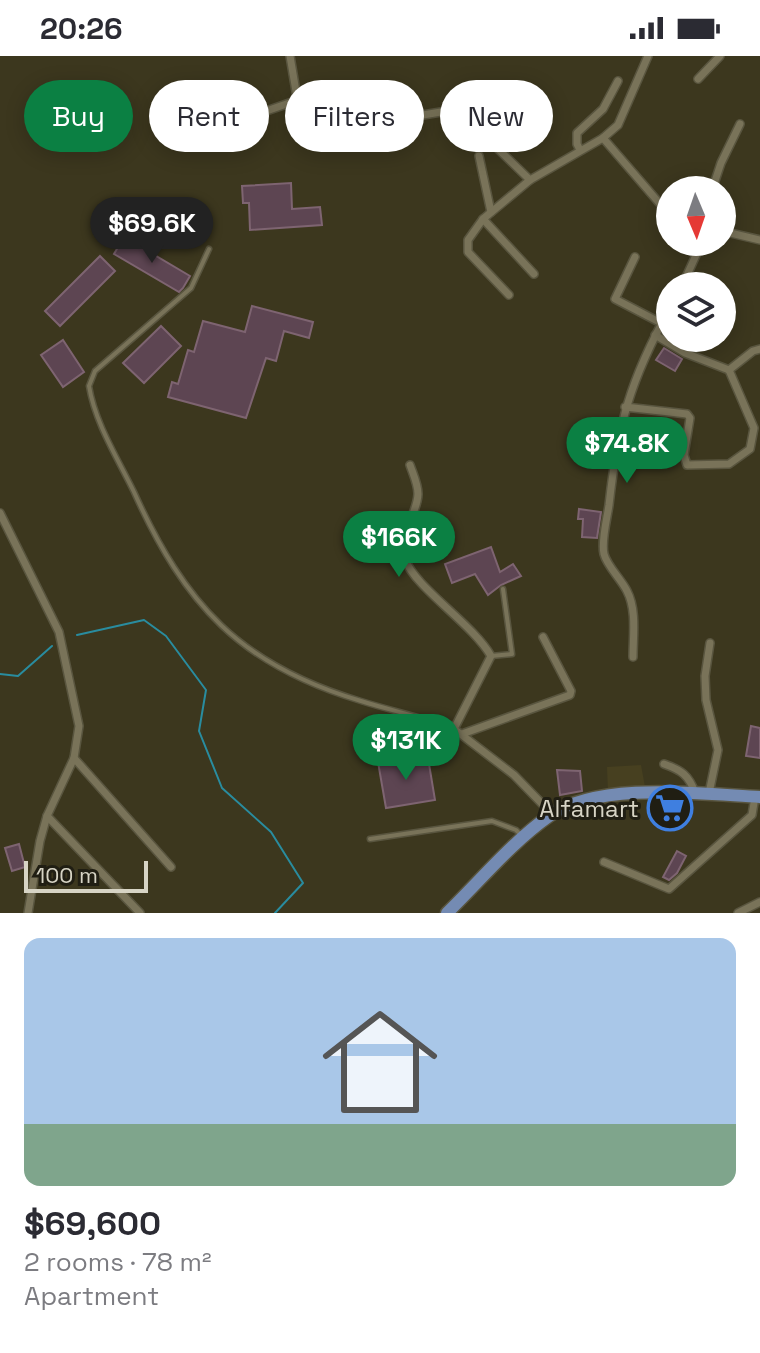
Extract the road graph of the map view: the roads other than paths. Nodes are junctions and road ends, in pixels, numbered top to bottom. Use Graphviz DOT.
graph roads {
  1 [pos="290,56"];
  2 [pos="648,56"];
  3 [pos="720,56"];
  4 [pos="698,79"];
  5 [pos="294,80"];
  6 [pos="618,81"];
  7 [pos="424,114"];
  8 [pos="740,124"];
  9 [pos="603,138"];
  10 [pos="580,150"];
  11 [pos="479,156"];
  12 [pos="717,176"];
  13 [pos="530,180"];
  14 [pos="656,199"];
  15 [pos="491,212"];
  16 [pos="483,219"];
  17 [pos="736,234"];
  18 [pos="760,240"];
  19 [pos="209,249"];
  20 [pos="635,257"];
  21 [pos="534,274"];
  22 [pos="509,295"];
  23 [pos="656,320"];
  24 [pos="655,335"];
  25 [pos="760,349"];
  26 [pos="729,370"];
  27 [pos="625,407"];
  28 [pos="410,465"];
  29 [pos="0,513"];
  30 [pos="503,589"];
  31 [pos="543,637"];
  32 [pos="710,643"];
  33 [pos="491,656"];
  34 [pos="633,657"];
  35 [pos="454,729"];
  36 [pos="462,734"];
  37 [pos="74,758"];
  38 [pos="664,764"];
  39 [pos="695,793"];
  40 [pos="709,793"];
  41 [pos="758,797"];
  42 [pos="552,814"];
  43 [pos="47,816"];
  44 [pos="524,838"];
  45 [pos="370,839"];
  46 [pos="604,862"];
  47 [pos="171,867"];
  48 [pos="760,902"];
  49 [pos="28,913"];
  50 [pos="140,913"];
  51 [pos="447,913"];
  52 [pos="738,913"];
  1 -- 5 [label="street"];
  2 -- 9 [label="street"];
  3 -- 4 [label="street"];
  6 -- 10 [label="street"];
  7 -- 13 [label="street"];
  8 -- 12 [label="street"];
  9 -- 10 [label="street"];
  9 -- 14 [label="street"];
  10 -- 13 [label="street"];
  11 -- 15 [label="street"];
  13 -- 15 [label="street"];
  15 -- 16 [label="street"];
  16 -- 21 [label="street"];
  16 -- 22 [label="street"];
  17 -- 18 [label="street"];
  19 -- 35 [label="lane"];
  20 -- 23 [label="street"];
  24 -- 26 [label="street"];
  24 -- 27 [label="street"];
  25 -- 26 [label="street"];
  26 -- 27 [label="street"];
  27 -- 34 [label="street"];
  28 -- 33 [label="street"];
  29 -- 37 [label="street"];
  30 -- 33 [label="lane"];
  31 -- 36 [label="street"];
  32 -- 40 [label="street"];
  33 -- 35 [label="street"];
  35 -- 36 [label="street"];
  36 -- 42 [label="street"];
  37 -- 43 [label="street"];
  37 -- 47 [label="street"];
  38 -- 39 [label="street"];
  39 -- 40 [label="main road"];
  39 -- 42 [label="main road"];
  40 -- 41 [label="main road"];
  41 -- 46 [label="street"];
  42 -- 44 [label="main road"];
  43 -- 49 [label="street"];
  43 -- 50 [label="street"];
  44 -- 45 [label="lane"];
  44 -- 51 [label="main road"];
  48 -- 52 [label="street"];
}
